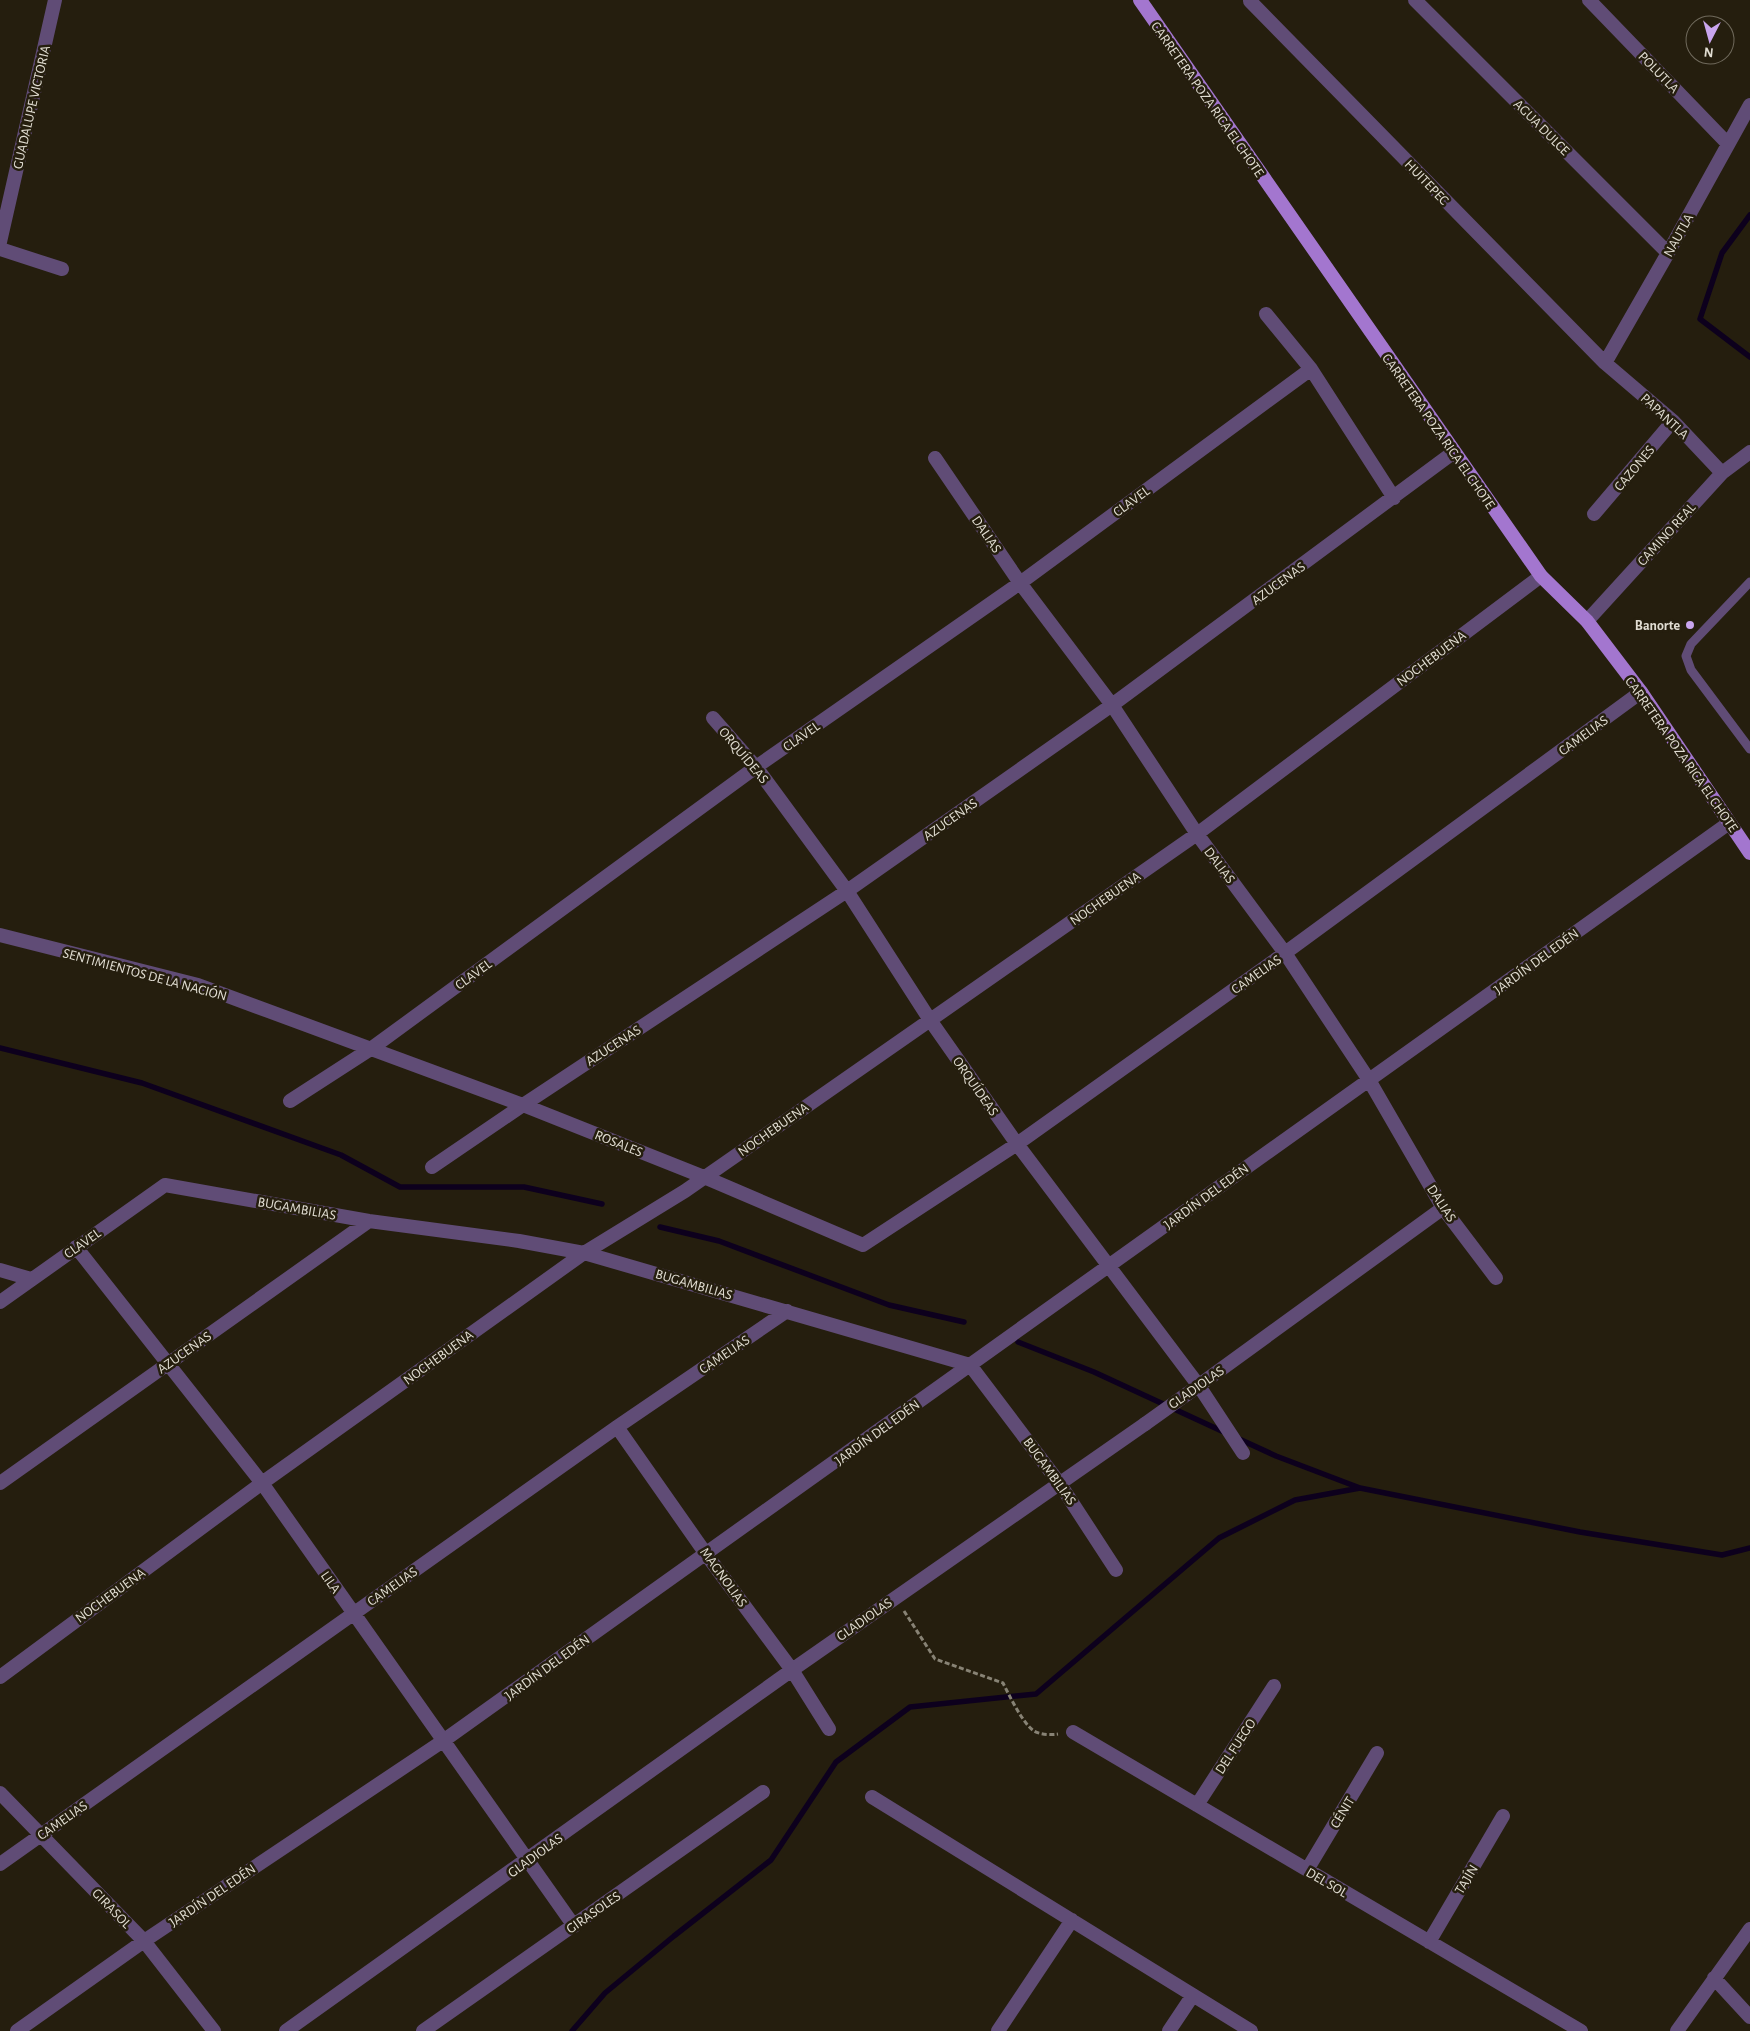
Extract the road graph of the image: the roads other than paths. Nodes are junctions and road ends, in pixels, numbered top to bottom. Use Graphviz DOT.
graph roads {
  1 [pos="55,0"];
  2 [pos="1140,0"];
  3 [pos="1416,0"];
  4 [pos="1589,0"];
  5 [pos="1250,1"];
  6 [pos="1750,105"];
  7 [pos="1728,144"];
  8 [pos="0,242"];
  9 [pos="0,249"];
  10 [pos="1668,253"];
  11 [pos="62,268"];
  12 [pos="1266,314"];
  13 [pos="1605,363"];
  14 [pos="1311,369"];
  15 [pos="1673,421"];
  16 [pos="1454,452"];
  17 [pos="1750,452"];
  18 [pos="935,458"];
  19 [pos="1722,473"];
  20 [pos="1394,498"];
  21 [pos="1594,514"];
  22 [pos="1541,576"];
  23 [pos="1750,582"];
  24 [pos="1020,583"];
  25 [pos="1587,620"];
  26 [pos="1640,692"];
  27 [pos="1112,705"];
  28 [pos="712,718"];
  29 [pos="1750,749"];
  30 [pos="756,767"];
  31 [pos="1729,823"];
  32 [pos="1197,834"];
  33 [pos="1750,853"];
  34 [pos="848,891"];
  35 [pos="0,935"];
  36 [pos="1285,953"];
  37 [pos="930,1020"];
  38 [pos="372,1048"];
  39 [pos="1369,1080"];
  40 [pos="290,1102"];
  41 [pos="523,1105"];
  42 [pos="1017,1144"];
  43 [pos="432,1167"];
  44 [pos="704,1177"];
  45 [pos="165,1185"];
  46 [pos="1443,1208"];
  47 [pos="369,1221"];
  48 [pos="864,1245"];
  49 [pos="76,1247"];
  50 [pos="584,1253"];
  51 [pos="1109,1266"];
  52 [pos="0,1270"];
  53 [pos="1496,1278"];
  54 [pos="31,1279"];
  55 [pos="0,1302"];
  56 [pos="787,1311"];
  57 [pos="169,1363"];
  58 [pos="970,1365"];
  59 [pos="1193,1390"];
  60 [pos="617,1427"];
  61 [pos="1243,1453"];
  62 [pos="0,1483"];
  63 [pos="262,1483"];
  64 [pos="1060,1484"];
  65 [pos="706,1554"];
  66 [pos="1116,1570"];
  67 [pos="354,1613"];
  68 [pos="792,1670"];
  69 [pos="0,1677"];
  70 [pos="1274,1686"];
  71 [pos="829,1729"];
  72 [pos="1073,1732"];
  73 [pos="443,1741"];
  74 [pos="1377,1753"];
  75 [pos="763,1792"];
  76 [pos="0,1793"];
  77 [pos="872,1797"];
  78 [pos="1197,1805"];
  79 [pos="1503,1816"];
  80 [pos="41,1835"];
  81 [pos="528,1860"];
  82 [pos="0,1864"];
  83 [pos="1307,1870"];
  84 [pos="1072,1920"];
  85 [pos="574,1926"];
  86 [pos="1750,1929"];
  87 [pos="144,1941"];
  88 [pos="1429,1942"];
  89 [pos="1714,1978"];
  90 [pos="1193,1995"];
  91 [pos="1750,2017"];
  92 [pos="17,2031"];
  93 [pos="214,2031"];
  94 [pos="286,2031"];
  95 [pos="423,2031"];
  96 [pos="998,2031"];
  97 [pos="1170,2031"];
  98 [pos="1251,2031"];
  99 [pos="1581,2031"];
  100 [pos="1677,2031"];
  1 -- 8 [label="street, GUADALUPE VICTORIA"];
  2 -- 16 [label="main road, CARRETERA POZA RICA EL CHOTE"];
  3 -- 10 [label="street, AGUA DULCE"];
  4 -- 7 [label="street, POLUTLA"];
  5 -- 13 [label="street, HUITEPEC"];
  6 -- 7 [label="street, NAUTLA"];
  7 -- 10 [label="street, NAUTLA"];
  9 -- 11 [label="street"];
  10 -- 13 [label="street, NAUTLA"];
  12 -- 14 [label="street"];
  13 -- 15 [label="street, PAPANTLA"];
  14 -- 20 [label="street"];
  14 -- 24 [label="street, CLAVEL"];
  15 -- 19 [label="street, PAPANTLA"];
  15 -- 21 [label="street, CAZONES"];
  16 -- 20 [label="street, AZUCENAS"];
  16 -- 22 [label="main road, CARRETERA POZA RICA EL CHOTE"];
  17 -- 19 [label="street, CAMINO REAL"];
  18 -- 24 [label="street, DALIAS"];
  19 -- 25 [label="street, CAMINO REAL"];
  20 -- 27 [label="street, AZUCENAS"];
  22 -- 25 [label="main road, CARRETERA POZA RICA EL CHOTE"];
  22 -- 32 [label="street, NOCHEBUENA"];
  23 -- 29 [label="lane"];
  24 -- 27 [label="street, DALIAS"];
  24 -- 30 [label="street, CLAVEL"];
  25 -- 26 [label="main road, CARRETERA POZA RICA EL CHOTE"];
  26 -- 31 [label="main road, CARRETERA POZA RICA EL CHOTE"];
  26 -- 36 [label="street, CAMELIAS"];
  27 -- 32 [label="street, DALIAS"];
  27 -- 34 [label="street, AZUCENAS"];
  28 -- 30 [label="street, ORQUÍDEAS"];
  30 -- 34 [label="street, ORQUÍDEAS"];
  30 -- 38 [label="street, CLAVEL"];
  31 -- 33 [label="main road, CARRETERA POZA RICA EL CHOTE"];
  31 -- 39 [label="street, JARDÍN DEL EDÉN"];
  32 -- 36 [label="street, DALIAS"];
  32 -- 37 [label="street, NOCHEBUENA"];
  34 -- 37 [label="street, ORQUÍDEAS"];
  34 -- 41 [label="street, AZUCENAS"];
  35 -- 38 [label="street, SENTIMIENTOS DE LA NACIÓN"];
  36 -- 39 [label="street, DALIAS"];
  36 -- 42 [label="street, CAMELIAS"];
  37 -- 42 [label="street, ORQUÍDEAS"];
  37 -- 44 [label="street, NOCHEBUENA"];
  38 -- 40 [label="street, CLAVEL"];
  38 -- 41 [label="street, ROSALES"];
  39 -- 46 [label="street, DALIAS"];
  39 -- 51 [label="street, JARDÍN DEL EDÉN"];
  41 -- 43 [label="street, AZUCENAS"];
  41 -- 44 [label="street, ROSALES"];
  42 -- 48 [label="street, CAMELIAS"];
  42 -- 51 [label="street, ORQUÍDEAS"];
  44 -- 48 [label="street, ROSALES"];
  44 -- 50 [label="street, NOCHEBUENA"];
  45 -- 47 [label="street, BUGAMBILIAS"];
  45 -- 49 [label="street, CLAVEL"];
  46 -- 53 [label="street, DALIAS"];
  46 -- 59 [label="street, GLADIOLAS"];
  47 -- 50 [label="street, BUGAMBILIAS"];
  47 -- 57 [label="street, AZUCENAS"];
  49 -- 54 [label="street, CLAVEL"];
  49 -- 57 [label="street, LILA"];
  50 -- 56 [label="street, BUGAMBILIAS"];
  50 -- 63 [label="street, NOCHEBUENA"];
  51 -- 58 [label="street, JARDÍN DEL EDÉN"];
  51 -- 59 [label="street, ORQUÍDEAS"];
  52 -- 54 [label="street"];
  54 -- 55 [label="street, CLAVEL"];
  56 -- 58 [label="street, BUGAMBILIAS"];
  56 -- 60 [label="street, CAMELIAS"];
  57 -- 62 [label="street, AZUCENAS"];
  57 -- 63 [label="street, LILA"];
  58 -- 64 [label="street, BUGAMBILIAS"];
  58 -- 65 [label="street, JARDÍN DEL EDÉN"];
  59 -- 61 [label="street, ORQUÍDEAS"];
  59 -- 64 [label="street, GLADIOLAS"];
  60 -- 65 [label="street, MAGNOLIAS"];
  60 -- 67 [label="street, CAMELIAS"];
  63 -- 67 [label="street, LILA"];
  63 -- 69 [label="street, NOCHEBUENA"];
  64 -- 66 [label="street, BUGAMBILIAS"];
  64 -- 68 [label="street, GLADIOLAS"];
  65 -- 68 [label="street, MAGNOLIAS"];
  65 -- 73 [label="street, JARDÍN DEL EDÉN"];
  67 -- 73 [label="street, LILA"];
  67 -- 80 [label="street, CAMELIAS"];
  68 -- 71 [label="street, MAGNOLIAS"];
  68 -- 81 [label="street, GLADIOLAS"];
  70 -- 78 [label="street, DEL FUEGO"];
  72 -- 78 [label="street, DEL SOL"];
  73 -- 81 [label="street, LILA"];
  73 -- 87 [label="street, JARDÍN DEL EDÉN"];
  74 -- 83 [label="street, CÉNIT"];
  75 -- 85 [label="street, GIRASOLES"];
  76 -- 80 [label="street, GIRASOL"];
  77 -- 84 [label="street"];
  78 -- 83 [label="street, DEL SOL"];
  79 -- 88 [label="street, TAJÍN"];
  80 -- 82 [label="street, CAMELIAS"];
  80 -- 87 [label="street, GIRASOL"];
  81 -- 85 [label="street, LILA"];
  81 -- 94 [label="street, GLADIOLAS"];
  83 -- 88 [label="street, DEL SOL"];
  84 -- 90 [label="street"];
  84 -- 96 [label="street"];
  85 -- 95 [label="street, GIRASOLES"];
  86 -- 89 [label="street"];
  87 -- 92 [label="street, JARDÍN DEL EDÉN"];
  87 -- 93 [label="street, GIRASOL"];
  88 -- 99 [label="street, DEL SOL"];
  89 -- 91 [label="street"];
  89 -- 100 [label="street"];
  90 -- 97 [label="street"];
  90 -- 98 [label="street"];
}
